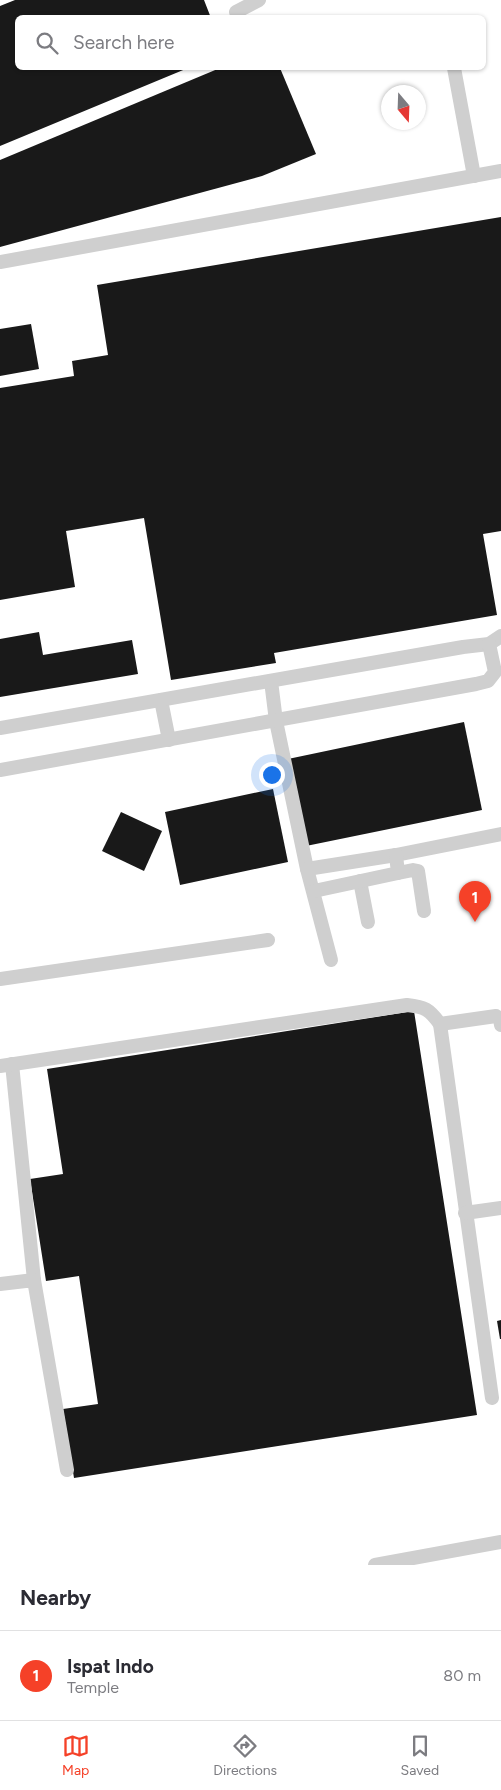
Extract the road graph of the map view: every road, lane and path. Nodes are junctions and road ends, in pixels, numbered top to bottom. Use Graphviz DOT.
graph roads {
  1 [pos="260,0"];
  2 [pos="236,12"];
  3 [pos="454,70"];
  4 [pos="501,171"];
  5 [pos="474,176"];
  6 [pos="0,262"];
  7 [pos="495,640"];
  8 [pos="271,680"];
  9 [pos="161,700"];
  10 [pos="276,720"];
  11 [pos="0,728"];
  12 [pos="169,740"];
  13 [pos="0,770"];
  14 [pos="501,834"];
  15 [pos="396,855"];
  16 [pos="307,869"];
  17 [pos="398,873"];
  18 [pos="360,881"];
  19 [pos="314,891"];
  20 [pos="424,911"];
  21 [pos="368,922"];
  22 [pos="268,940"];
  23 [pos="331,960"];
  24 [pos="0,980"];
  25 [pos="440,1024"];
  26 [pos="501,1025"];
  27 [pos="6,1065"];
  28 [pos="501,1208"];
  29 [pos="465,1213"];
  30 [pos="34,1280"];
  31 [pos="0,1284"];
  32 [pos="492,1398"];
  33 [pos="67,1470"];
  34 [pos="501,1542"];
  35 [pos="375,1565"];
  1 -- 2 [label="lane"];
  3 -- 5 [label="lane"];
  4 -- 5 [label="lane"];
  5 -- 6 [label="lane"];
  7 -- 8 [label="lane"];
  7 -- 10 [label="lane"];
  8 -- 9 [label="lane"];
  8 -- 10 [label="lane"];
  9 -- 11 [label="lane"];
  9 -- 12 [label="lane"];
  10 -- 12 [label="lane"];
  10 -- 16 [label="lane"];
  12 -- 13 [label="lane"];
  14 -- 15 [label="lane"];
  15 -- 16 [label="lane"];
  15 -- 17 [label="lane"];
  16 -- 19 [label="lane"];
  17 -- 18 [label="lane"];
  17 -- 20 [label="lane"];
  18 -- 19 [label="lane"];
  18 -- 21 [label="lane"];
  19 -- 23 [label="lane"];
  22 -- 24 [label="lane"];
  25 -- 26 [label="lane"];
  25 -- 27 [label="lane"];
  25 -- 29 [label="lane"];
  27 -- 30 [label="lane"];
  28 -- 29 [label="lane"];
  29 -- 32 [label="lane"];
  30 -- 31 [label="lane"];
  30 -- 33 [label="lane"];
  34 -- 35 [label="lane"];
}
